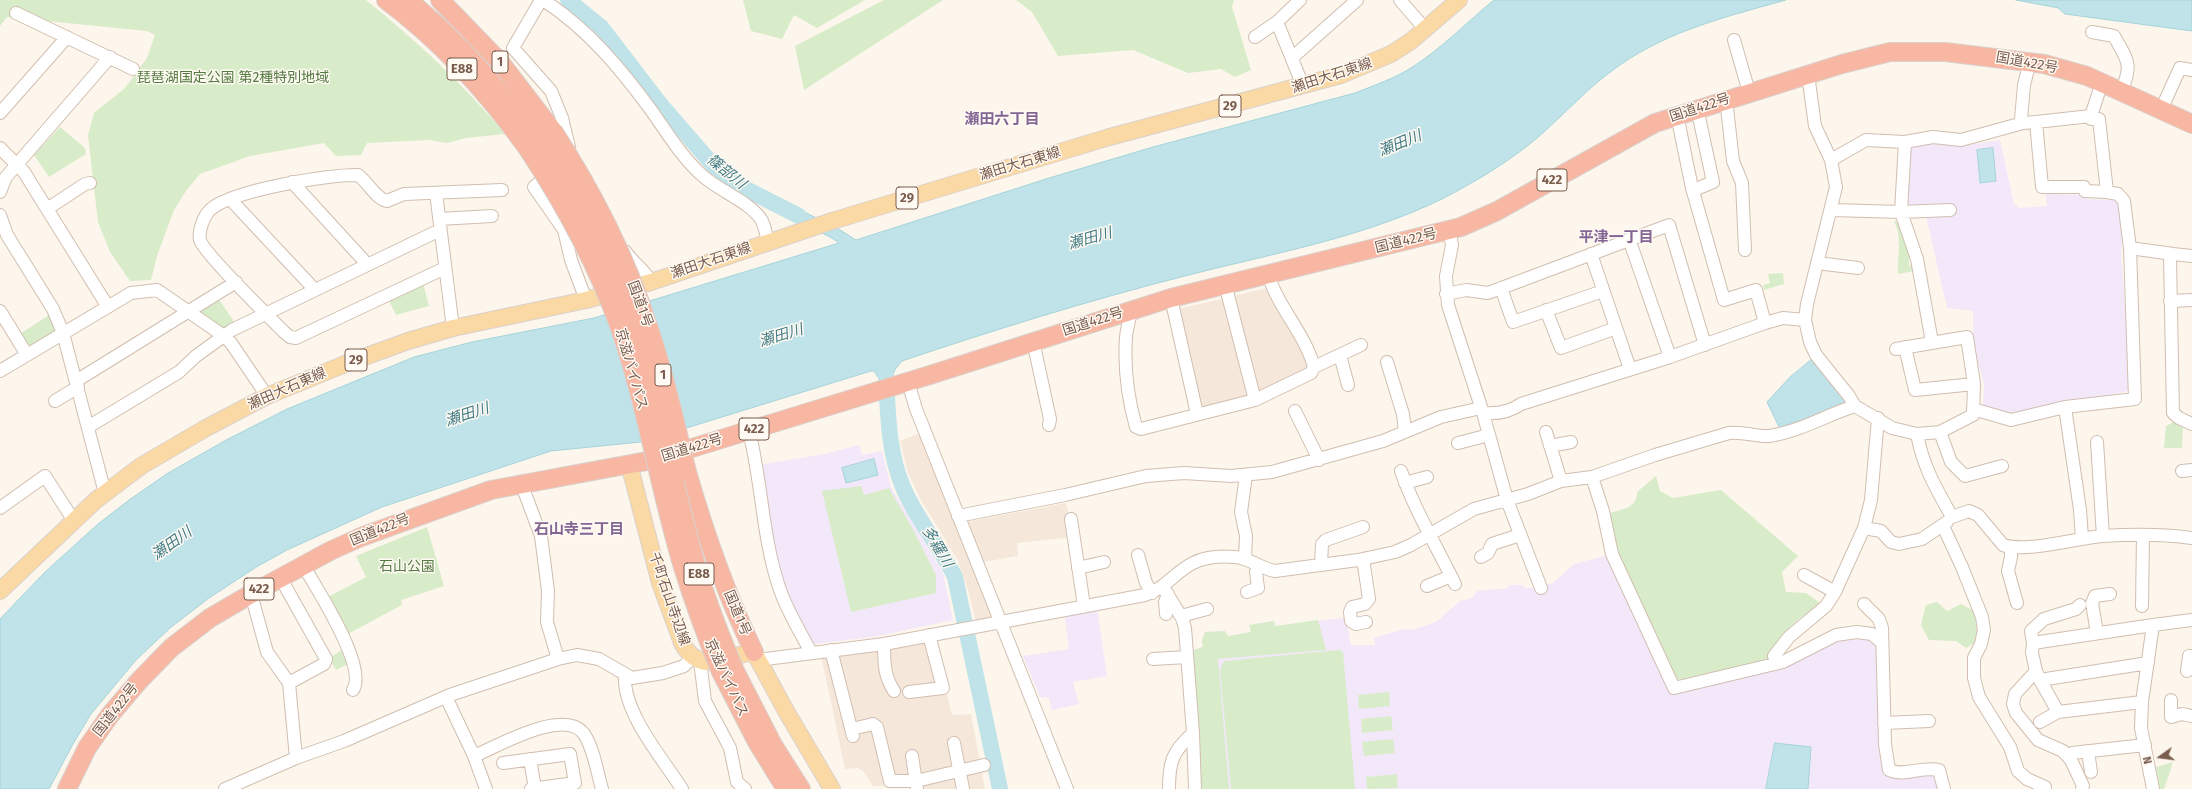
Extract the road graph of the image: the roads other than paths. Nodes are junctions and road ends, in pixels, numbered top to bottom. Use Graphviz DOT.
graph roads {
  1 [pos="386,0"];
  2 [pos="408,0"];
  3 [pos="440,0"];
  4 [pos="542,0"];
  5 [pos="1300,0"];
  6 [pos="1357,0"];
  7 [pos="1400,0"];
  8 [pos="1459,0"];
  9 [pos="16,13"];
  10 [pos="1277,22"];
  11 [pos="1425,29"];
  12 [pos="2092,32"];
  13 [pos="67,37"];
  14 [pos="1255,37"];
  15 [pos="1734,40"];
  16 [pos="110,57"];
  17 [pos="1293,57"];
  18 [pos="2030,61"];
  19 [pos="133,69"];
  20 [pos="2192,70"];
  21 [pos="1808,74"];
  22 [pos="2102,82"];
  23 [pos="1303,86"];
  24 [pos="1749,92"];
  25 [pos="2121,92"];
  26 [pos="1726,99"];
  27 [pos="1697,108"];
  28 [pos="2161,110"];
  29 [pos="0,113"];
  30 [pos="1677,115"];
  31 [pos="2091,116"];
  32 [pos="2036,122"];
  33 [pos="2023,123"];
  34 [pos="2192,124"];
  35 [pos="1905,142"];
  36 [pos="533,145"];
  37 [pos="0,148"];
  38 [pos="574,156"];
  39 [pos="1831,160"];
  40 [pos="17,164"];
  41 [pos="292,182"];
  42 [pos="90,183"];
  43 [pos="502,190"];
  44 [pos="1694,190"];
  45 [pos="0,192"];
  46 [pos="2107,192"];
  47 [pos="436,193"];
  48 [pos="231,200"];
  49 [pos="47,209"];
  50 [pos="1832,210"];
  51 [pos="1950,210"];
  52 [pos="1901,212"];
  53 [pos="0,215"];
  54 [pos="492,216"];
  55 [pos="439,225"];
  56 [pos="1449,230"];
  57 [pos="1629,240"];
  58 [pos="768,241"];
  59 [pos="2130,248"];
  60 [pos="1745,250"];
  61 [pos="1591,254"];
  62 [pos="2173,254"];
  63 [pos="2192,256"];
  64 [pos="1817,263"];
  65 [pos="367,264"];
  66 [pos="445,268"];
  67 [pos="1858,268"];
  68 [pos="1268,274"];
  69 [pos="236,282"];
  70 [pos="651,282"];
  71 [pos="1225,284"];
  72 [pos="1501,288"];
  73 [pos="315,290"];
  74 [pos="1604,290"];
  75 [pos="1446,294"];
  76 [pos="1171,298"];
  77 [pos="586,300"];
  78 [pos="2192,300"];
  79 [pos="2170,301"];
  80 [pos="108,307"];
  81 [pos="1131,309"];
  82 [pos="1546,310"];
  83 [pos="0,311"];
  84 [pos="190,311"];
  85 [pos="266,313"];
  86 [pos="1805,320"];
  87 [pos="1766,323"];
  88 [pos="453,328"];
  89 [pos="1616,328"];
  90 [pos="63,333"];
  91 [pos="224,336"];
  92 [pos="1033,341"];
  93 [pos="1932,342"];
  94 [pos="1362,345"];
  95 [pos="1705,345"];
  96 [pos="27,355"];
  97 [pos="1340,355"];
  98 [pos="1670,357"];
  99 [pos="1387,362"];
  100 [pos="1314,367"];
  101 [pos="1630,369"];
  102 [pos="0,371"];
  103 [pos="77,384"];
  104 [pos="902,384"];
  105 [pos="1974,384"];
  106 [pos="1348,385"];
  107 [pos="267,396"];
  108 [pos="1254,400"];
  109 [pos="55,401"];
  110 [pos="1854,406"];
  111 [pos="2065,407"];
  112 [pos="1974,409"];
  113 [pos="1295,411"];
  114 [pos="1482,411"];
  115 [pos="1197,414"];
  116 [pos="1878,418"];
  117 [pos="2192,424"];
  118 [pos="1049,425"];
  119 [pos="88,426"];
  120 [pos="749,431"];
  121 [pos="1405,432"];
  122 [pos="1546,432"];
  123 [pos="1940,432"];
  124 [pos="1917,434"];
  125 [pos="1489,435"];
  126 [pos="1570,442"];
  127 [pos="2097,442"];
  128 [pos="1458,443"];
  129 [pos="1550,446"];
  130 [pos="1319,460"];
  131 [pos="629,464"];
  132 [pos="2002,466"];
  133 [pos="1401,471"];
  134 [pos="1246,476"];
  135 [pos="1427,477"];
  136 [pos="1592,477"];
  137 [pos="1561,481"];
  138 [pos="521,483"];
  139 [pos="1405,483"];
  140 [pos="105,493"];
  141 [pos="1507,500"];
  142 [pos="0,508"];
  143 [pos="958,516"];
  144 [pos="1952,517"];
  145 [pos="1071,519"];
  146 [pos="74,521"];
  147 [pos="1363,526"];
  148 [pos="1943,526"];
  149 [pos="1864,528"];
  150 [pos="1431,534"];
  151 [pos="1520,535"];
  152 [pos="2143,535"];
  153 [pos="2103,536"];
  154 [pos="2082,538"];
  155 [pos="2192,538"];
  156 [pos="2010,548"];
  157 [pos="1138,555"];
  158 [pos="1481,557"];
  159 [pos="1245,558"];
  160 [pos="1363,559"];
  161 [pos="1104,562"];
  162 [pos="1321,564"];
  163 [pos="303,565"];
  164 [pos="1259,566"];
  165 [pos="1078,568"];
  166 [pos="1804,575"];
  167 [pos="280,577"];
  168 [pos="1428,586"];
  169 [pos="1541,588"];
  170 [pos="1165,590"];
  171 [pos="0,591"];
  172 [pos="1248,592"];
  173 [pos="1835,592"];
  174 [pos="1152,593"];
  175 [pos="251,594"];
  176 [pos="2110,594"];
  177 [pos="2017,603"];
  178 [pos="1864,604"];
  179 [pos="2080,605"];
  180 [pos="1084,606"];
  181 [pos="2142,606"];
  182 [pos="1207,609"];
  183 [pos="1166,614"];
  184 [pos="1181,616"];
  185 [pos="2192,620"];
  186 [pos="1000,622"];
  187 [pos="1366,622"];
  188 [pos="2153,625"];
  189 [pos="2097,634"];
  190 [pos="929,635"];
  191 [pos="1881,642"];
  192 [pos="2034,643"];
  193 [pos="884,644"];
  194 [pos="831,650"];
  195 [pos="811,652"];
  196 [pos="756,656"];
  197 [pos="2192,656"];
  198 [pos="1187,657"];
  199 [pos="558,659"];
  200 [pos="697,659"];
  201 [pos="1153,659"];
  202 [pos="1777,663"];
  203 [pos="2148,663"];
  204 [pos="728,671"];
  205 [pos="2187,671"];
  206 [pos="625,676"];
  207 [pos="2038,676"];
  208 [pos="289,684"];
  209 [pos="353,690"];
  210 [pos="894,691"];
  211 [pos="909,692"];
  212 [pos="446,697"];
  213 [pos="2171,700"];
  214 [pos="2142,702"];
  215 [pos="2058,712"];
  216 [pos="2192,716"];
  217 [pos="1929,721"];
  218 [pos="2040,722"];
  219 [pos="1884,723"];
  220 [pos="1193,733"];
  221 [pos="954,743"];
  222 [pos="2144,745"];
  223 [pos="2088,751"];
  224 [pos="2072,753"];
  225 [pos="474,756"];
  226 [pos="912,756"];
  227 [pos="296,758"];
  228 [pos="530,759"];
  229 [pos="503,763"];
  230 [pos="984,765"];
  231 [pos="959,771"];
  232 [pos="2091,772"];
  233 [pos="2025,784"];
  234 [pos="917,785"];
  235 [pos="2045,787"];
  236 [pos="66,789"];
  237 [pos="225,789"];
  238 [pos="486,789"];
  239 [pos="533,789"];
  240 [pos="602,789"];
  241 [pos="682,789"];
  242 [pos="745,789"];
  243 [pos="786,789"];
  244 [pos="802,789"];
  245 [pos="832,789"];
  246 [pos="963,789"];
  247 [pos="1067,789"];
  248 [pos="1169,789"];
  249 [pos="1195,789"];
  250 [pos="1944,789"];
  251 [pos="2082,789"];
  252 [pos="2153,789"];
  1 -- 36 [label="highway, 京滋バイパス / E88"];
  2 -- 36 [label="highway, 京滋バイパス / E88"];
  3 -- 196 [label="highway, 国道1号 / 1, bridge"];
  4 -- 38 [label="street"];
  4 -- 58 [label="street"];
  5 -- 10 [label="street"];
  6 -- 17 [label="street"];
  7 -- 11 [label="street"];
  8 -- 11 [label="main road, 瀬田大石東線 / 29"];
  9 -- 13 [label="street"];
  10 -- 14 [label="street"];
  10 -- 17 [label="street"];
  11 -- 23 [label="main road, 瀬田大石東線 / 29"];
  12 -- 25 [label="street"];
  13 -- 16 [label="street"];
  13 -- 29 [label="street"];
  15 -- 24 [label="street"];
  16 -- 19 [label="street"];
  16 -- 40 [label="street"];
  17 -- 23 [label="street"];
  18 -- 21 [label="highway, 国道422号 / 422"];
  18 -- 22 [label="highway, 国道422号 / 422"];
  18 -- 33 [label="street"];
  20 -- 28 [label="street"];
  21 -- 24 [label="highway, 国道422号 / 422"];
  21 -- 39 [label="street"];
  22 -- 25 [label="highway, 国道422号 / 422"];
  22 -- 31 [label="street"];
  23 -- 58 [label="main road, 瀬田大石東線 / 29"];
  24 -- 26 [label="highway, 国道422号 / 422"];
  25 -- 28 [label="highway, 国道422号 / 422"];
  26 -- 27 [label="highway, 国道422号 / 422"];
  26 -- 60 [label="street"];
  27 -- 30 [label="highway, 国道422号 / 422"];
  27 -- 44 [label="street"];
  28 -- 34 [label="highway, 国道422号 / 422"];
  30 -- 44 [label="street"];
  30 -- 56 [label="highway, 国道422号 / 422"];
  31 -- 32 [label="street"];
  31 -- 46 [label="street"];
  32 -- 33 [label="street"];
  32 -- 46 [label="street"];
  33 -- 35 [label="street"];
  35 -- 39 [label="street"];
  35 -- 52 [label="street"];
  36 -- 204 [label="highway, 京滋バイパス / E88, bridge"];
  37 -- 40 [label="street"];
  38 -- 70 [label="street"];
  38 -- 77 [label="street"];
  39 -- 50 [label="street"];
  40 -- 45 [label="street"];
  40 -- 49 [label="street"];
  41 -- 47 [label="street"];
  41 -- 48 [label="street"];
  41 -- 65 [label="street"];
  42 -- 49 [label="street"];
  43 -- 47 [label="street"];
  44 -- 87 [label="street"];
  46 -- 59 [label="street"];
  47 -- 55 [label="street"];
  48 -- 69 [label="street"];
  48 -- 73 [label="street"];
  49 -- 80 [label="street"];
  50 -- 52 [label="street"];
  50 -- 64 [label="street"];
  51 -- 52 [label="street"];
  52 -- 93 [label="street"];
  53 -- 90 [label="street"];
  54 -- 55 [label="street"];
  55 -- 65 [label="street"];
  55 -- 66 [label="street"];
  56 -- 68 [label="highway, 国道422号 / 422"];
  56 -- 75 [label="street"];
  57 -- 61 [label="street"];
  57 -- 95 [label="street"];
  57 -- 98 [label="street"];
  58 -- 70 [label="main road, 瀬田大石東線 / 29"];
  59 -- 62 [label="street"];
  59 -- 111 [label="street"];
  61 -- 72 [label="street"];
  61 -- 74 [label="street"];
  62 -- 63 [label="street"];
  62 -- 79 [label="street"];
  64 -- 67 [label="street"];
  64 -- 86 [label="street"];
  65 -- 73 [label="street"];
  66 -- 85 [label="street"];
  66 -- 88 [label="street"];
  68 -- 71 [label="highway, 国道422号 / 422"];
  68 -- 100 [label="street"];
  69 -- 84 [label="street"];
  69 -- 85 [label="street"];
  70 -- 77 [label="main road, 瀬田大石東線 / 29"];
  71 -- 76 [label="highway, 国道422号 / 422"];
  71 -- 108 [label="street"];
  72 -- 75 [label="street"];
  72 -- 82 [label="street"];
  73 -- 85 [label="street"];
  74 -- 82 [label="street"];
  74 -- 89 [label="street"];
  75 -- 114 [label="street"];
  76 -- 81 [label="highway, 国道422号 / 422"];
  76 -- 115 [label="street"];
  77 -- 88 [label="main road, 瀬田大石東線 / 29"];
  78 -- 79 [label="street"];
  79 -- 117 [label="street"];
  80 -- 84 [label="street"];
  80 -- 90 [label="street"];
  81 -- 92 [label="highway, 国道422号 / 422"];
  81 -- 115 [label="street"];
  82 -- 89 [label="street"];
  83 -- 96 [label="street"];
  84 -- 91 [label="street"];
  84 -- 103 [label="street"];
  85 -- 91 [label="street"];
  86 -- 87 [label="street"];
  86 -- 110 [label="street"];
  87 -- 95 [label="street"];
  88 -- 107 [label="main road, 瀬田大石東線 / 29"];
  89 -- 101 [label="street"];
  90 -- 96 [label="street"];
  90 -- 103 [label="street"];
  91 -- 107 [label="street"];
  91 -- 119 [label="street"];
  92 -- 104 [label="highway, 国道422号 / 422"];
  92 -- 118 [label="street"];
  93 -- 105 [label="street"];
  93 -- 105 [label="street"];
  94 -- 97 [label="street"];
  95 -- 98 [label="street"];
  96 -- 102 [label="street"];
  97 -- 100 [label="street"];
  97 -- 106 [label="street"];
  98 -- 101 [label="street"];
  99 -- 121 [label="street"];
  100 -- 108 [label="street"];
  101 -- 114 [label="street"];
  103 -- 109 [label="street"];
  103 -- 119 [label="street"];
  104 -- 120 [label="highway, 国道422号 / 422"];
  104 -- 143 [label="street"];
  105 -- 112 [label="street"];
  107 -- 140 [label="main road, 瀬田大石東線 / 29"];
  108 -- 115 [label="street"];
  110 -- 116 [label="street"];
  110 -- 136 [label="street"];
  111 -- 112 [label="street"];
  111 -- 154 [label="street"];
  112 -- 123 [label="street"];
  113 -- 130 [label="street"];
  114 -- 121 [label="street"];
  114 -- 125 [label="street"];
  116 -- 124 [label="street"];
  116 -- 149 [label="street"];
  119 -- 140 [label="street"];
  120 -- 131 [label="highway, 国道422号 / 422"];
  120 -- 195 [label="street"];
  121 -- 130 [label="street"];
  122 -- 129 [label="street"];
  123 -- 124 [label="street"];
  123 -- 132 [label="street"];
  124 -- 144 [label="street"];
  125 -- 128 [label="street"];
  125 -- 141 [label="street"];
  126 -- 129 [label="street"];
  127 -- 153 [label="street"];
  129 -- 137 [label="street"];
  130 -- 134 [label="street"];
  131 -- 138 [label="highway, 国道422号 / 422"];
  131 -- 200 [label="main road, 千町石山寺辺線"];
  133 -- 139 [label="street"];
  134 -- 143 [label="street"];
  134 -- 159 [label="street"];
  135 -- 139 [label="street"];
  136 -- 137 [label="street"];
  136 -- 202 [label="street"];
  137 -- 141 [label="street"];
  138 -- 163 [label="highway, 国道422号 / 422"];
  138 -- 199 [label="street"];
  139 -- 150 [label="street"];
  140 -- 146 [label="main road, 瀬田大石東線 / 29"];
  141 -- 150 [label="street"];
  141 -- 151 [label="street"];
  142 -- 146 [label="street"];
  143 -- 186 [label="street"];
  144 -- 148 [label="street"];
  144 -- 156 [label="street"];
  145 -- 165 [label="street"];
  146 -- 171 [label="main road, 瀬田大石東線 / 29"];
  147 -- 162 [label="street"];
  148 -- 149 [label="street"];
  148 -- 233 [label="street"];
  149 -- 173 [label="street"];
  150 -- 160 [label="street"];
  150 -- 168 [label="street"];
  151 -- 158 [label="street"];
  151 -- 169 [label="street"];
  152 -- 153 [label="street"];
  152 -- 155 [label="street"];
  152 -- 181 [label="street"];
  153 -- 154 [label="street"];
  154 -- 156 [label="street"];
  156 -- 177 [label="street"];
  157 -- 174 [label="street"];
  159 -- 164 [label="street"];
  159 -- 170 [label="street"];
  160 -- 162 [label="street"];
  160 -- 187 [label="street"];
  161 -- 165 [label="street"];
  162 -- 164 [label="street"];
  163 -- 167 [label="highway, 国道422号 / 422"];
  163 -- 209 [label="street"];
  164 -- 172 [label="street"];
  165 -- 180 [label="street"];
  166 -- 173 [label="street"];
  167 -- 175 [label="highway, 国道422号 / 422"];
  167 -- 208 [label="street"];
  170 -- 174 [label="street"];
  170 -- 183 [label="street"];
  170 -- 184 [label="street"];
  173 -- 202 [label="street"];
  174 -- 180 [label="street"];
  175 -- 208 [label="street"];
  175 -- 236 [label="highway, 国道422号 / 422"];
  176 -- 189 [label="street"];
  178 -- 191 [label="street"];
  179 -- 192 [label="street"];
  180 -- 186 [label="street"];
  182 -- 184 [label="street"];
  184 -- 198 [label="street"];
  185 -- 188 [label="street"];
  186 -- 190 [label="street"];
  186 -- 247 [label="street"];
  188 -- 189 [label="street"];
  188 -- 203 [label="street"];
  189 -- 192 [label="street"];
  190 -- 193 [label="street"];
  190 -- 211 [label="street"];
  191 -- 202 [label="street"];
  191 -- 219 [label="street"];
  192 -- 207 [label="street"];
  193 -- 194 [label="street"];
  193 -- 210 [label="street"];
  194 -- 195 [label="street"];
  194 -- 234 [label="street"];
  195 -- 196 [label="street"];
  196 -- 200 [label="main road, 千町石山寺辺線"];
  196 -- 245 [label="main road"];
  197 -- 205 [label="street"];
  198 -- 201 [label="street"];
  198 -- 220 [label="street"];
  199 -- 206 [label="street"];
  199 -- 212 [label="street"];
  200 -- 206 [label="street"];
  200 -- 242 [label="street"];
  203 -- 207 [label="street"];
  203 -- 214 [label="street"];
  204 -- 243 [label="highway, 京滋バイパス / E88"];
  204 -- 244 [label="highway, 京滋バイパス / E88"];
  206 -- 241 [label="street"];
  207 -- 215 [label="street"];
  207 -- 251 [label="street"];
  208 -- 227 [label="street"];
  212 -- 225 [label="street"];
  212 -- 227 [label="street"];
  213 -- 216 [label="street"];
  214 -- 215 [label="street"];
  214 -- 222 [label="street"];
  215 -- 218 [label="street"];
  217 -- 219 [label="street"];
  219 -- 250 [label="street"];
  220 -- 248 [label="street"];
  220 -- 249 [label="street"];
  221 -- 231 [label="street"];
  222 -- 223 [label="street"];
  222 -- 252 [label="street"];
  223 -- 224 [label="street"];
  223 -- 232 [label="street"];
  225 -- 238 [label="street"];
  225 -- 240 [label="street"];
  226 -- 234 [label="street"];
  227 -- 237 [label="street"];
  228 -- 229 [label="street"];
  228 -- 239 [label="street"];
  228 -- 239 [label="street"];
  230 -- 231 [label="street"];
  231 -- 234 [label="street"];
  231 -- 246 [label="street"];
  233 -- 235 [label="street"];
}
